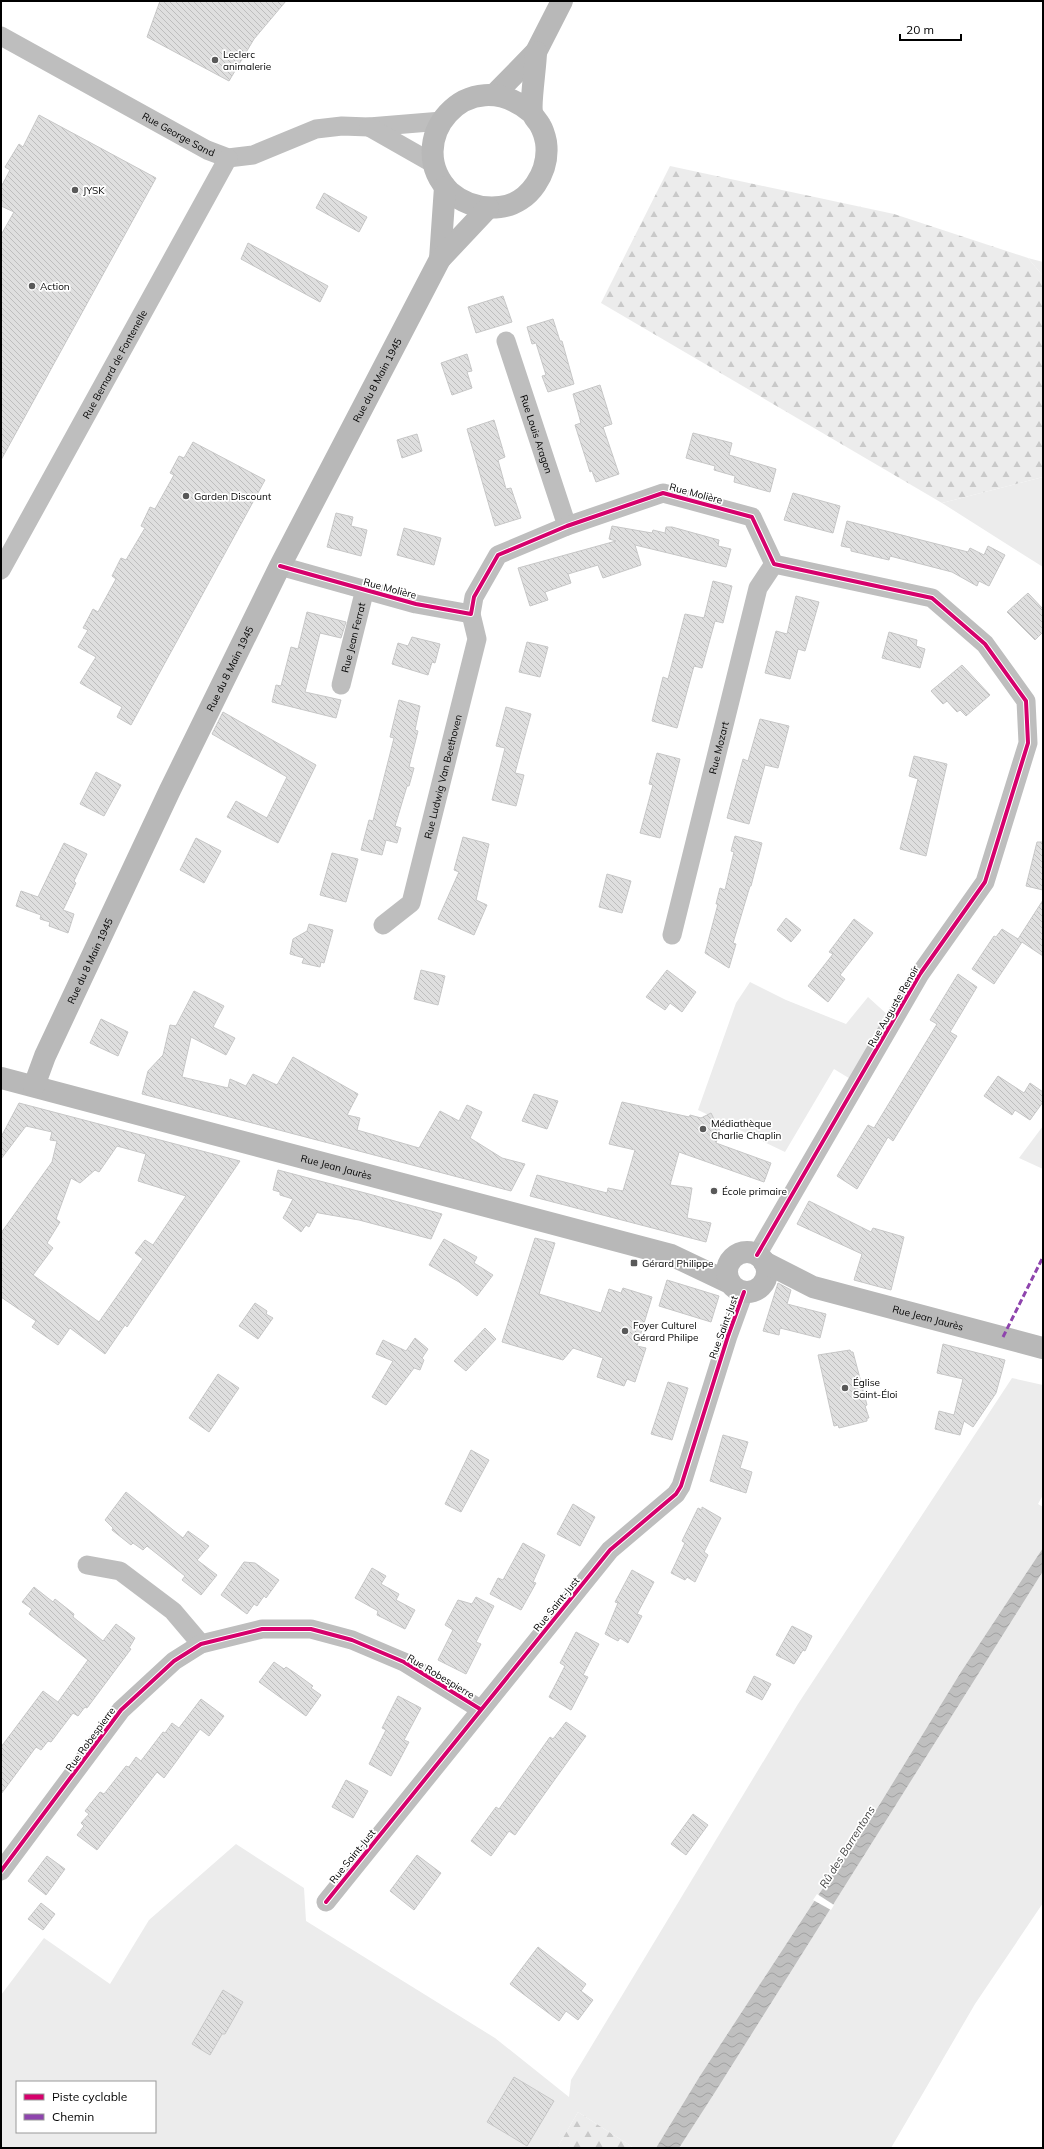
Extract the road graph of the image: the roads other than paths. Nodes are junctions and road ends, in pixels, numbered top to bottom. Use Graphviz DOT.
graph roads {
  1 [pos="562,1"];
  2 [pos="1,36"];
  3 [pos="536,52"];
  4 [pos="495,94"];
  5 [pos="532,113"];
  6 [pos="442,121"];
  7 [pos="369,127"];
  8 [pos="228,158"];
  9 [pos="434,164"];
  10 [pos="445,186"];
  11 [pos="488,208"];
  12 [pos="440,259"];
  13 [pos="506,341"];
  14 [pos="567,526"];
  15 [pos="774,564"];
  16 [pos="280,566"];
  17 [pos="1,570"];
  18 [pos="365,589"];
  19 [pos="471,614"];
  20 [pos="342,685"];
  21 [pos="383,925"];
  22 [pos="672,935"];
  23 [pos="2,1082"];
  24 [pos="34,1086"];
  25 [pos="671,1255"];
  26 [pos="733,1258"];
  27 [pos="760,1258"];
  28 [pos="746,1286"];
  29 [pos="813,1287"];
  30 [pos="1043,1348"];
  31 [pos="87,1565"];
  32 [pos="201,1644"];
  33 [pos="480,1709"];
  34 [pos="1,1871"];
  35 [pos="326,1902"];
  1 -- 3 [label="main road"];
  2 -- 8 [label="street, Rue George Sand"];
  3 -- 4 [label="main road"];
  3 -- 5 [label="main road"];
  4 -- 5 [label="main road"];
  4 -- 6 [label="main road"];
  5 -- 11 [label="main road"];
  6 -- 7 [label="street, Rue George Sand"];
  6 -- 9 [label="main road"];
  7 -- 8 [label="street, Rue George Sand"];
  7 -- 9 [label="street"];
  8 -- 17 [label="street, Rue Bernard de Fontenelle"];
  9 -- 10 [label="main road"];
  10 -- 11 [label="main road"];
  10 -- 12 [label="main road"];
  11 -- 12 [label="main road"];
  12 -- 16 [label="main road, Rue du 8 Main 1945"];
  13 -- 14 [label="street, Rue Louis Aragon"];
  14 -- 15 [label="street, Rue Molière"];
  14 -- 19 [label="street, Rue Molière"];
  15 -- 22 [label="street, Rue Mozart"];
  15 -- 27 [label="street, Rue Auguste Renoir"];
  16 -- 18 [label="street, Rue Molière"];
  16 -- 24 [label="main road, Rue du 8 Main 1945"];
  18 -- 19 [label="street, Rue Molière"];
  18 -- 20 [label="street, Rue Jean Ferrat"];
  19 -- 21 [label="street, Rue Ludwig Van Beethoven"];
  23 -- 24 [label="main road, Rue Jean Jaurès"];
  24 -- 25 [label="main road, Rue Jean Jaurès"];
  25 -- 26 [label="main road"];
  25 -- 28 [label="main road"];
  26 -- 27 [label="main road"];
  26 -- 28 [label="main road"];
  27 -- 28 [label="main road"];
  27 -- 29 [label="main road"];
  28 -- 29 [label="main road"];
  28 -- 33 [label="street, Rue Saint-Just"];
  29 -- 30 [label="main road, Rue Jean Jaurès"];
  31 -- 32 [label="street"];
  32 -- 33 [label="street, Rue Robespierre"];
  32 -- 34 [label="street, Rue Robespierre"];
  33 -- 35 [label="street, Rue Saint-Just"];
}
